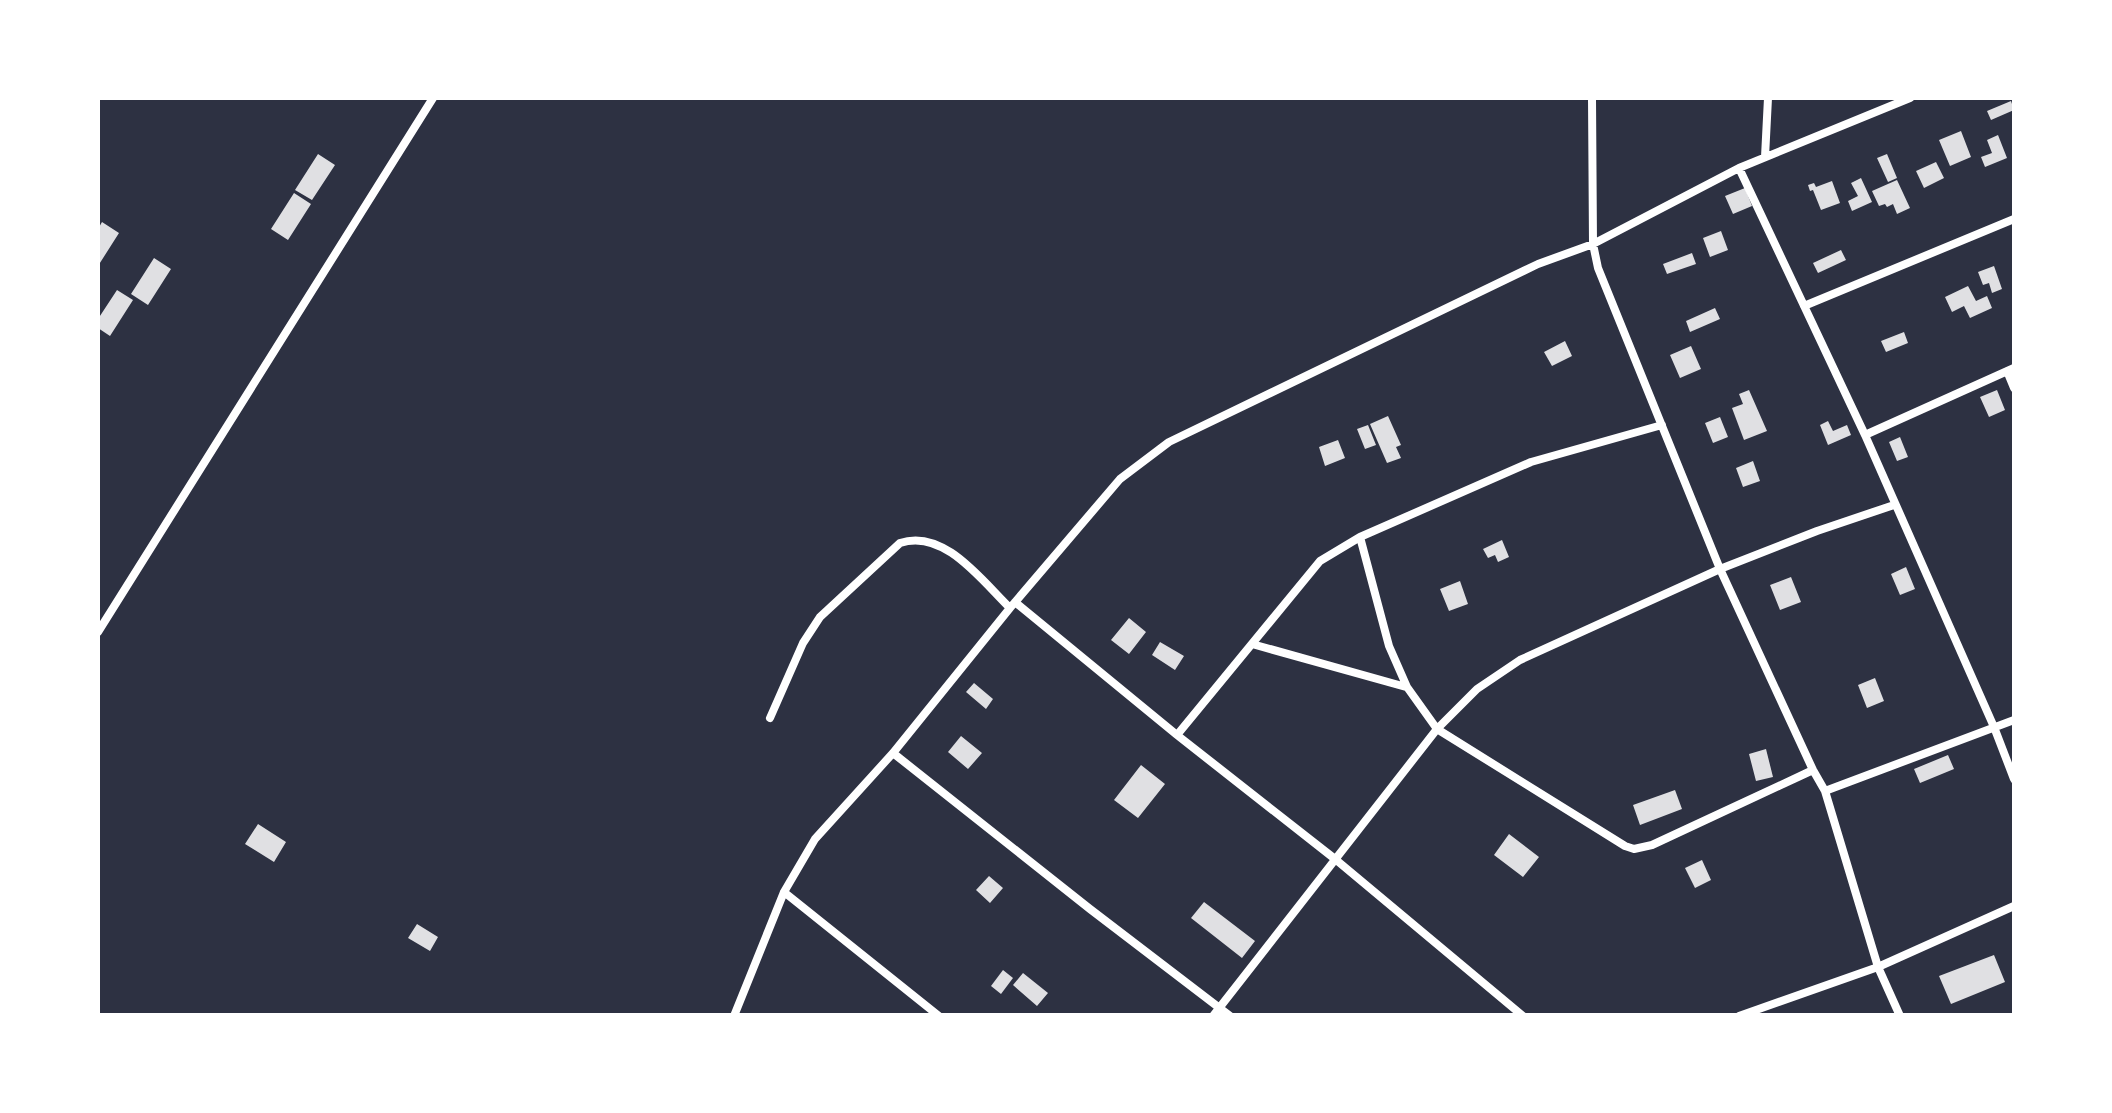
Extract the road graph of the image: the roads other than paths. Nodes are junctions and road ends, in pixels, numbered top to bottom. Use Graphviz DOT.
graph roads {
  1 [pos="434,98"];
  2 [pos="1592,98"];
  3 [pos="1768,98"];
  4 [pos="1910,98"];
  5 [pos="1765,158"];
  6 [pos="1739,168"];
  7 [pos="2014,219"];
  8 [pos="1593,244"];
  9 [pos="1804,306"];
  10 [pos="2011,369"];
  11 [pos="2014,388"];
  12 [pos="1662,425"];
  13 [pos="1865,435"];
  14 [pos="1894,504"];
  15 [pos="1360,537"];
  16 [pos="1720,569"];
  17 [pos="1013,605"];
  18 [pos="98,632"];
  19 [pos="1252,644"];
  20 [pos="1406,688"];
  21 [pos="770,718"];
  22 [pos="2014,720"];
  23 [pos="1994,727"];
  24 [pos="1437,728"];
  25 [pos="1177,735"];
  26 [pos="893,753"];
  27 [pos="1813,770"];
  28 [pos="2014,779"];
  29 [pos="1825,791"];
  30 [pos="1336,858"];
  31 [pos="784,892"];
  32 [pos="2014,906"];
  33 [pos="1878,967"];
  34 [pos="1220,1006"];
  35 [pos="734,1016"];
  36 [pos="940,1016"];
  37 [pos="1212,1016"];
  38 [pos="1230,1016"];
  39 [pos="1523,1016"];
  40 [pos="1739,1016"];
  41 [pos="1900,1016"];
  1 -- 18 [label="street"];
  2 -- 8 [label="street"];
  3 -- 5 [label="street"];
  4 -- 5 [label="street"];
  5 -- 6 [label="street"];
  6 -- 8 [label="street"];
  6 -- 9 [label="street"];
  7 -- 9 [label="street"];
  8 -- 12 [label="street"];
  8 -- 17 [label="street"];
  9 -- 13 [label="street"];
  10 -- 11 [label="street"];
  10 -- 13 [label="street"];
  12 -- 15 [label="street"];
  12 -- 16 [label="street"];
  13 -- 14 [label="street"];
  14 -- 16 [label="street"];
  14 -- 23 [label="street"];
  15 -- 19 [label="street"];
  15 -- 20 [label="street"];
  16 -- 24 [label="street"];
  16 -- 27 [label="street"];
  17 -- 21 [label="street"];
  17 -- 25 [label="street"];
  17 -- 26 [label="street"];
  19 -- 20 [label="street"];
  19 -- 25 [label="street"];
  20 -- 24 [label="street"];
  22 -- 23 [label="street"];
  23 -- 28 [label="street"];
  23 -- 29 [label="street"];
  24 -- 27 [label="street"];
  24 -- 30 [label="street"];
  25 -- 30 [label="street"];
  26 -- 31 [label="street"];
  26 -- 34 [label="street"];
  27 -- 29 [label="street"];
  29 -- 33 [label="street"];
  30 -- 34 [label="street"];
  30 -- 39 [label="street"];
  31 -- 35 [label="street"];
  31 -- 36 [label="street"];
  32 -- 33 [label="street"];
  33 -- 40 [label="street"];
  33 -- 41 [label="street"];
  34 -- 37 [label="street"];
  34 -- 38 [label="street"];
}
